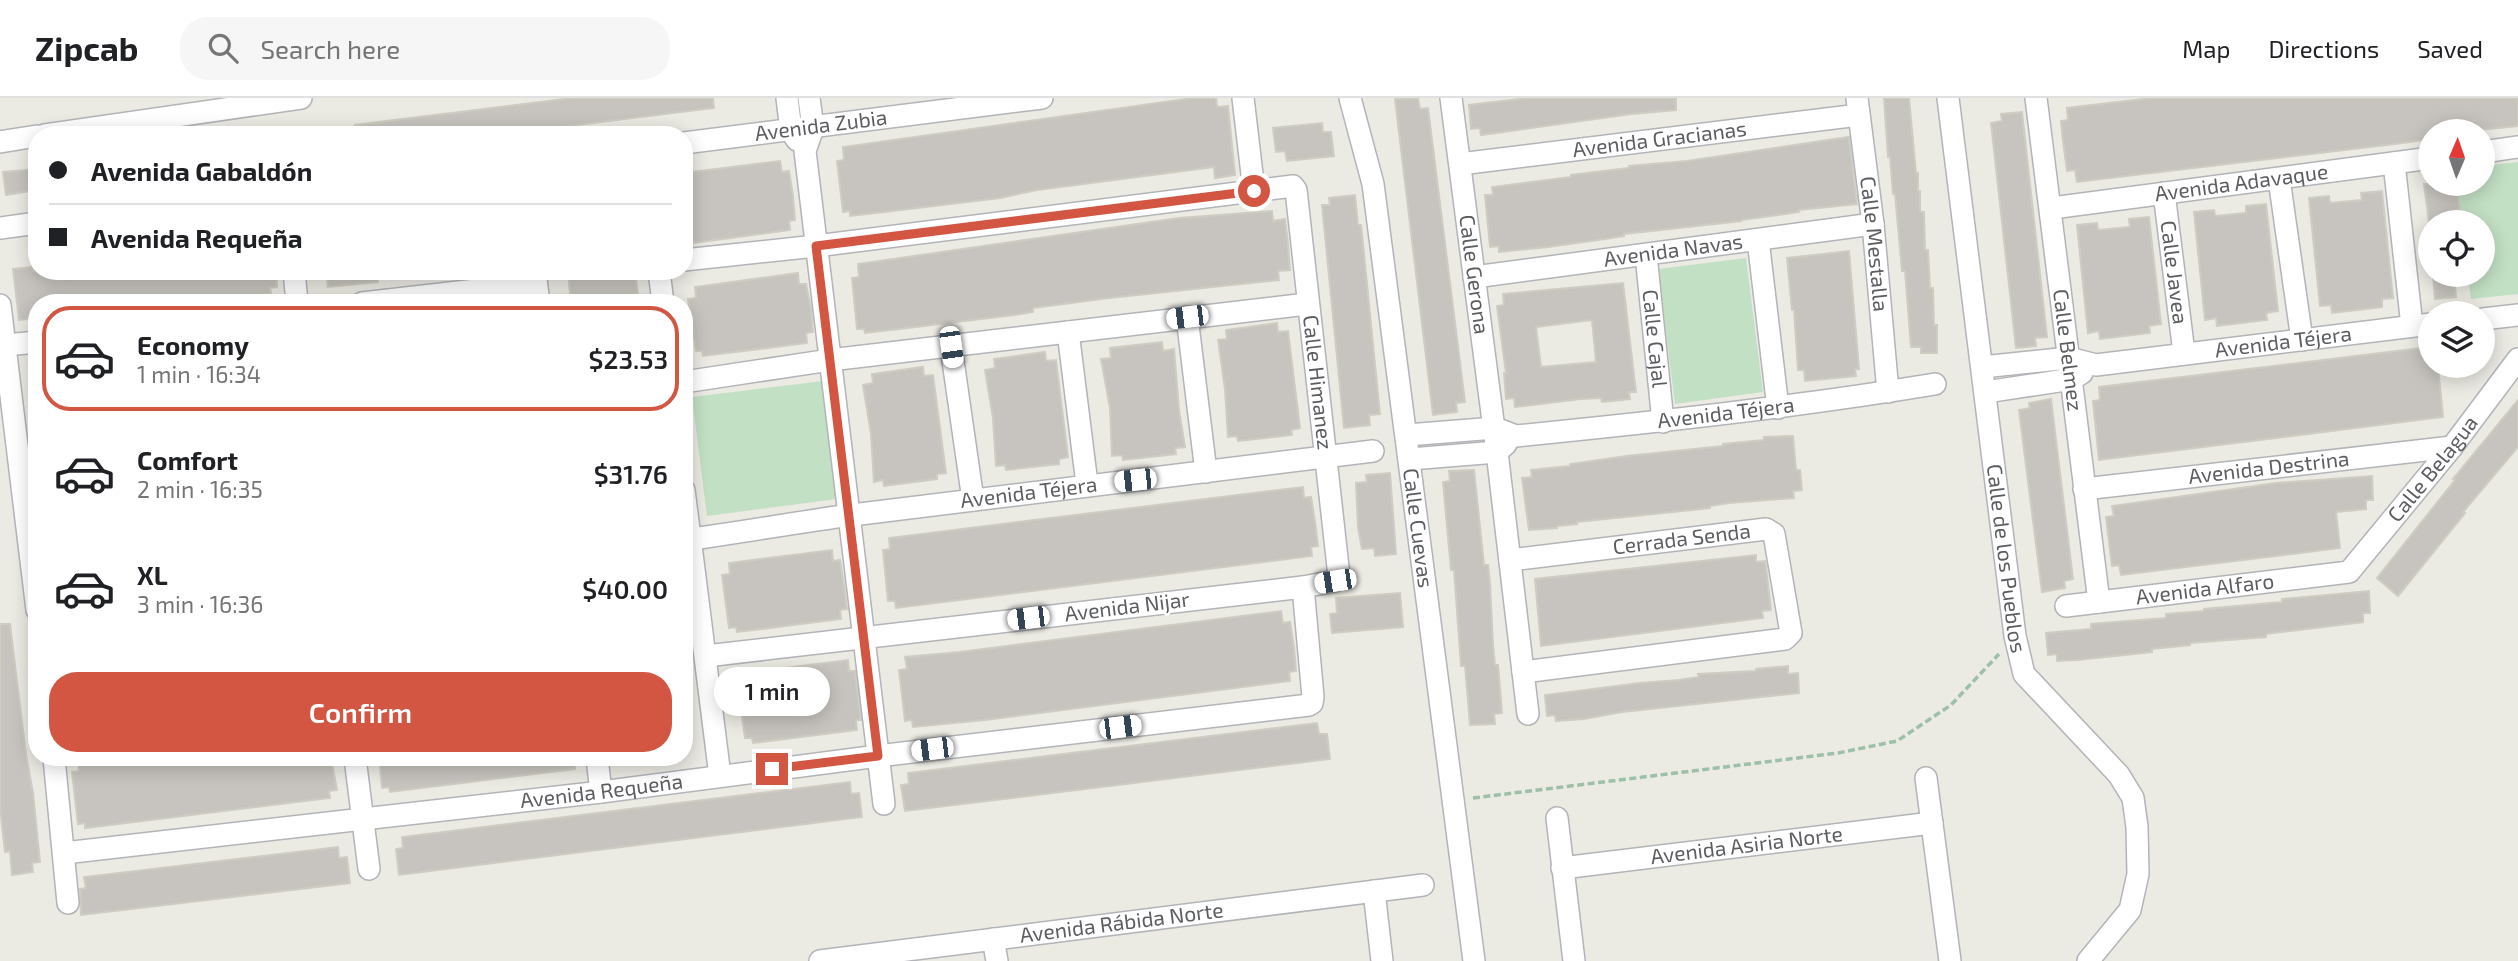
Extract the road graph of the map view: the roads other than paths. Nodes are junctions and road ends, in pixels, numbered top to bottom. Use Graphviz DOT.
graph roads {
  1 [pos="301,98"];
  2 [pos="787,98"];
  3 [pos="809,98"];
  4 [pos="1042,98"];
  5 [pos="1243,98"];
  6 [pos="1350,98"];
  7 [pos="1451,98"];
  8 [pos="1948,98"];
  9 [pos="2036,98"];
  10 [pos="189,105"];
  11 [pos="1858,106"];
  12 [pos="88,126"];
  13 [pos="813,128"];
  14 [pos="791,131"];
  15 [pos="28,137"];
  16 [pos="0,142"];
  17 [pos="693,142"];
  18 [pos="2518,148"];
  19 [pos="804,150"];
  20 [pos="2496,151"];
  21 [pos="2418,160"];
  22 [pos="2394,163"];
  23 [pos="1460,164"];
  24 [pos="2279,179"];
  25 [pos="1254,191"];
  26 [pos="2164,193"];
  27 [pos="2052,208"];
  28 [pos="28,224"];
  29 [pos="1873,224"];
  30 [pos="0,228"];
  31 [pos="1758,240"];
  32 [pos="816,246"];
  33 [pos="1646,255"];
  34 [pos="693,259"];
  35 [pos="1474,277"];
  36 [pos="537,286"];
  37 [pos="455,294"];
  38 [pos="2418,302"];
  39 [pos="1307,304"];
  40 [pos="0,305"];
  41 [pos="2518,315"];
  42 [pos="1187,317"];
  43 [pos="2495,317"];
  44 [pos="2418,326"];
  45 [pos="1068,332"];
  46 [pos="2302,340"];
  47 [pos="28,343"];
  48 [pos="6,345"];
  49 [pos="951,347"];
  50 [pos="2184,353"];
  51 [pos="2518,359"];
  52 [pos="830,360"];
  53 [pos="1982,367"];
  54 [pos="2071,368"];
  55 [pos="693,381"];
  56 [pos="1935,384"];
  57 [pos="1888,392"];
  58 [pos="1986,392"];
  59 [pos="1778,408"];
  60 [pos="1663,422"];
  61 [pos="1494,428"];
  62 [pos="1407,435"];
  63 [pos="1516,436"];
  64 [pos="2452,446"];
  65 [pos="1374,451"];
  66 [pos="1497,452"];
  67 [pos="1324,457"];
  68 [pos="1410,459"];
  69 [pos="28,460"];
  70 [pos="1206,472"];
  71 [pos="1087,484"];
  72 [pos="2084,489"];
  73 [pos="973,500"];
  74 [pos="849,515"];
  75 [pos="693,539"];
  76 [pos="1510,561"];
  77 [pos="2344,574"];
  78 [pos="693,577"];
  79 [pos="1338,579"];
  80 [pos="1303,587"];
  81 [pos="2099,602"];
  82 [pos="2066,606"];
  83 [pos="863,638"];
  84 [pos="706,656"];
  85 [pos="1523,672"];
  86 [pos="1528,714"];
  87 [pos="878,756"];
  88 [pos="55,766"];
  89 [pos="356,766"];
  90 [pos="598,766"];
  91 [pos="720,776"];
  92 [pos="1926,778"];
  93 [pos="601,792"];
  94 [pos="884,804"];
  95 [pos="363,817"];
  96 [pos="1557,818"];
  97 [pos="1932,823"];
  98 [pos="64,853"];
  99 [pos="1562,868"];
  100 [pos="369,869"];
  101 [pos="1423,885"];
  102 [pos="1374,891"];
  103 [pos="68,903"];
  104 [pos="993,939"];
  105 [pos="855,959"];
  106 [pos="820,961"];
  107 [pos="997,961"];
  108 [pos="1382,961"];
  109 [pos="1474,961"];
  110 [pos="1574,961"];
  111 [pos="1950,961"];
  112 [pos="2088,961"];
  1 -- 10 [label="street"];
  2 -- 14 [label="street"];
  3 -- 13 [label="street"];
  4 -- 13 [label="street, Avenida Zubia"];
  5 -- 25 [label="street"];
  6 -- 62 [label="street, Calle Cuevas"];
  7 -- 23 [label="street, Calle Gerona"];
  8 -- 53 [label="street, Calle de los Pueblos"];
  9 -- 27 [label="street, Calle Belmez"];
  10 -- 12 [label="street"];
  11 -- 23 [label="street, Avenida Gracianas"];
  11 -- 29 [label="street, Calle Mestalla"];
  13 -- 14 [label="street, Avenida Zubia"];
  13 -- 19 [label="street"];
  14 -- 17 [label="street, Avenida Zubia"];
  14 -- 19 [label="street"];
  15 -- 16 [label="street"];
  18 -- 20 [label="street"];
  19 -- 32 [label="street"];
  21 -- 22 [label="street, Avenida Adavaque"];
  22 -- 24 [label="street, Avenida Adavaque"];
  22 -- 38 [label="street"];
  23 -- 35 [label="street, Calle Gerona"];
  24 -- 26 [label="street, Avenida Adavaque"];
  24 -- 46 [label="street"];
  25 -- 32 [label="street"];
  25 -- 39 [label="street, Calle Himanez"];
  26 -- 27 [label="street, Avenida Adavaque"];
  26 -- 50 [label="street, Calle Javea"];
  27 -- 54 [label="street, Calle Belmez"];
  28 -- 30 [label="street"];
  29 -- 31 [label="street, Avenida Navas"];
  29 -- 57 [label="street, Calle Mestalla"];
  31 -- 33 [label="street, Avenida Navas"];
  31 -- 59 [label="street"];
  32 -- 34 [label="street"];
  32 -- 52 [label="street"];
  33 -- 35 [label="street, Avenida Navas"];
  33 -- 60 [label="street, Calle Cajal"];
  35 -- 61 [label="street, Calle Gerona"];
  36 -- 37 [label="street"];
  39 -- 42 [label="street"];
  39 -- 67 [label="street, Calle Himanez"];
  40 -- 48 [label="street"];
  41 -- 43 [label="street"];
  42 -- 45 [label="street"];
  42 -- 70 [label="street"];
  44 -- 46 [label="street, Avenida Téjera"];
  45 -- 49 [label="street"];
  45 -- 71 [label="street"];
  46 -- 50 [label="street, Avenida Téjera"];
  47 -- 48 [label="street"];
  48 -- 69 [label="street"];
  49 -- 52 [label="street"];
  49 -- 73 [label="street"];
  50 -- 54 [label="street, Avenida Téjera"];
  51 -- 64 [label="street, Calle Belagua"];
  52 -- 55 [label="street"];
  52 -- 74 [label="street"];
  53 -- 54 [label="street, Avenida Téjera"];
  53 -- 58 [label="street, Calle de los Pueblos"];
  54 -- 58 [label="street, Avenida Téjera"];
  54 -- 72 [label="street, Calle Belmez"];
  56 -- 57 [label="street, Avenida Téjera"];
  57 -- 59 [label="street, Avenida Téjera"];
  58 -- 112 [label="street, Calle de los Pueblos"];
  59 -- 60 [label="street, Avenida Téjera"];
  60 -- 63 [label="street, Avenida Téjera"];
  61 -- 62 [label="street, Avenida Téjera"];
  61 -- 63 [label="street, Avenida Téjera"];
  61 -- 66 [label="street, Calle Gerona"];
  62 -- 68 [label="street, Calle Cuevas"];
  63 -- 66 [label="street"];
  64 -- 72 [label="street, Avenida Destrina"];
  64 -- 77 [label="street, Calle Belagua"];
  65 -- 67 [label="street, Avenida Téjera"];
  66 -- 68 [label="street"];
  66 -- 76 [label="street"];
  67 -- 70 [label="street, Avenida Téjera"];
  67 -- 79 [label="street, Calle Himanez"];
  68 -- 109 [label="street, Calle Cuevas"];
  70 -- 71 [label="street, Avenida Téjera"];
  71 -- 73 [label="street, Avenida Téjera"];
  72 -- 81 [label="street, Calle Belmez"];
  73 -- 74 [label="street, Avenida Téjera"];
  74 -- 75 [label="street, Avenida Téjera"];
  74 -- 83 [label="street"];
  76 -- 85 [label="street"];
  76 -- 85 [label="street, Cerrada Senda"];
  77 -- 81 [label="street, Avenida Alfaro"];
  78 -- 84 [label="street"];
  79 -- 80 [label="street, Avenida Nijar"];
  80 -- 83 [label="street, Avenida Nijar"];
  80 -- 87 [label="street, Avenida Requeña"];
  81 -- 82 [label="street, Avenida Alfaro"];
  83 -- 84 [label="street, Avenida Nijar"];
  83 -- 87 [label="street"];
  84 -- 91 [label="street"];
  85 -- 86 [label="street"];
  87 -- 91 [label="street, Avenida Requeña"];
  87 -- 94 [label="street"];
  88 -- 98 [label="street"];
  89 -- 95 [label="street"];
  90 -- 93 [label="street"];
  91 -- 93 [label="street, Avenida Requeña"];
  92 -- 97 [label="street"];
  93 -- 95 [label="street, Avenida Requeña"];
  95 -- 98 [label="street, Avenida Requeña"];
  95 -- 100 [label="street"];
  96 -- 99 [label="street"];
  97 -- 99 [label="street, Avenida Asiria Norte"];
  97 -- 111 [label="street"];
  98 -- 103 [label="street"];
  99 -- 110 [label="street"];
  101 -- 102 [label="street, Avenida Rábida Norte"];
  102 -- 104 [label="street, Avenida Rábida Norte"];
  102 -- 108 [label="street"];
  104 -- 105 [label="street, Avenida Rábida Norte"];
  104 -- 107 [label="street"];
  105 -- 106 [label="street, Avenida Rábida Norte"];
}
